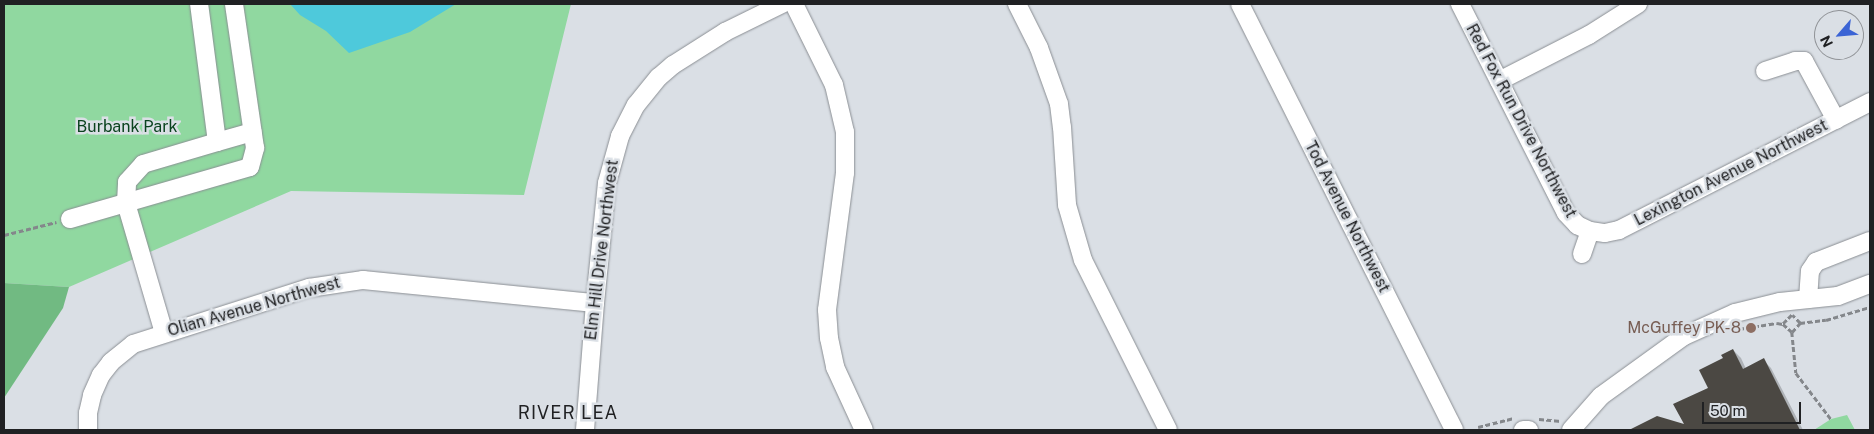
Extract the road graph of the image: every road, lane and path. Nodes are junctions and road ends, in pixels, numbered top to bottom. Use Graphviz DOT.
graph roads {
  1 [pos="199,4"];
  2 [pos="234,4"];
  3 [pos="782,4"];
  4 [pos="794,4"];
  5 [pos="1017,4"];
  6 [pos="1240,4"];
  7 [pos="1460,4"];
  8 [pos="1634,5"];
  9 [pos="1765,71"];
  10 [pos="1499,81"];
  11 [pos="1870,102"];
  12 [pos="1836,120"];
  13 [pos="253,132"];
  14 [pos="217,142"];
  15 [pos="126,203"];
  16 [pos="70,219"];
  17 [pos="1590,231"];
  18 [pos="4,235"];
  19 [pos="1870,241"];
  20 [pos="1582,254"];
  21 [pos="1870,284"];
  22 [pos="1808,299"];
  23 [pos="595,302"];
  24 [pos="1870,307"];
  25 [pos="1800,322"];
  26 [pos="1782,324"];
  27 [pos="1732,330"];
  28 [pos="1792,332"];
  29 [pos="164,333"];
  30 [pos="1831,420"];
  31 [pos="88,430"];
  32 [pos="585,430"];
  33 [pos="864,430"];
  34 [pos="1168,430"];
  35 [pos="1454,430"];
  36 [pos="1523,430"];
  37 [pos="1529,430"];
  38 [pos="1571,430"];
  1 -- 14 [label="street"];
  2 -- 13 [label="street"];
  3 -- 23 [label="street, Elm Hill Drive Northwest"];
  4 -- 33 [label="street"];
  5 -- 34 [label="street"];
  6 -- 35 [label="street, Tod Avenue Northwest"];
  7 -- 10 [label="street, Red Fox Run Drive Northwest"];
  8 -- 10 [label="street"];
  9 -- 12 [label="street"];
  10 -- 17 [label="street, Red Fox Run Drive Northwest"];
  11 -- 12 [label="street, Lexington Avenue Northwest"];
  12 -- 17 [label="street, Lexington Avenue Northwest"];
  13 -- 14 [label="street"];
  13 -- 15 [label="street"];
  14 -- 15 [label="street"];
  15 -- 16 [label="street"];
  15 -- 29 [label="street"];
  16 -- 18 [label="path"];
  17 -- 20 [label="street"];
  19 -- 22 [label="street"];
  21 -- 22 [label="street"];
  22 -- 38 [label="street"];
  23 -- 29 [label="street, Olian Avenue Northwest"];
  23 -- 32 [label="street, Elm Hill Drive Northwest"];
  24 -- 25 [label="path"];
  25 -- 26 [label="path"];
  25 -- 28 [label="path"];
  26 -- 27 [label="path"];
  26 -- 28 [label="path"];
  28 -- 30 [label="path"];
  29 -- 31 [label="street, Olian Avenue Northwest"];
  36 -- 37 [label="street"];
}
